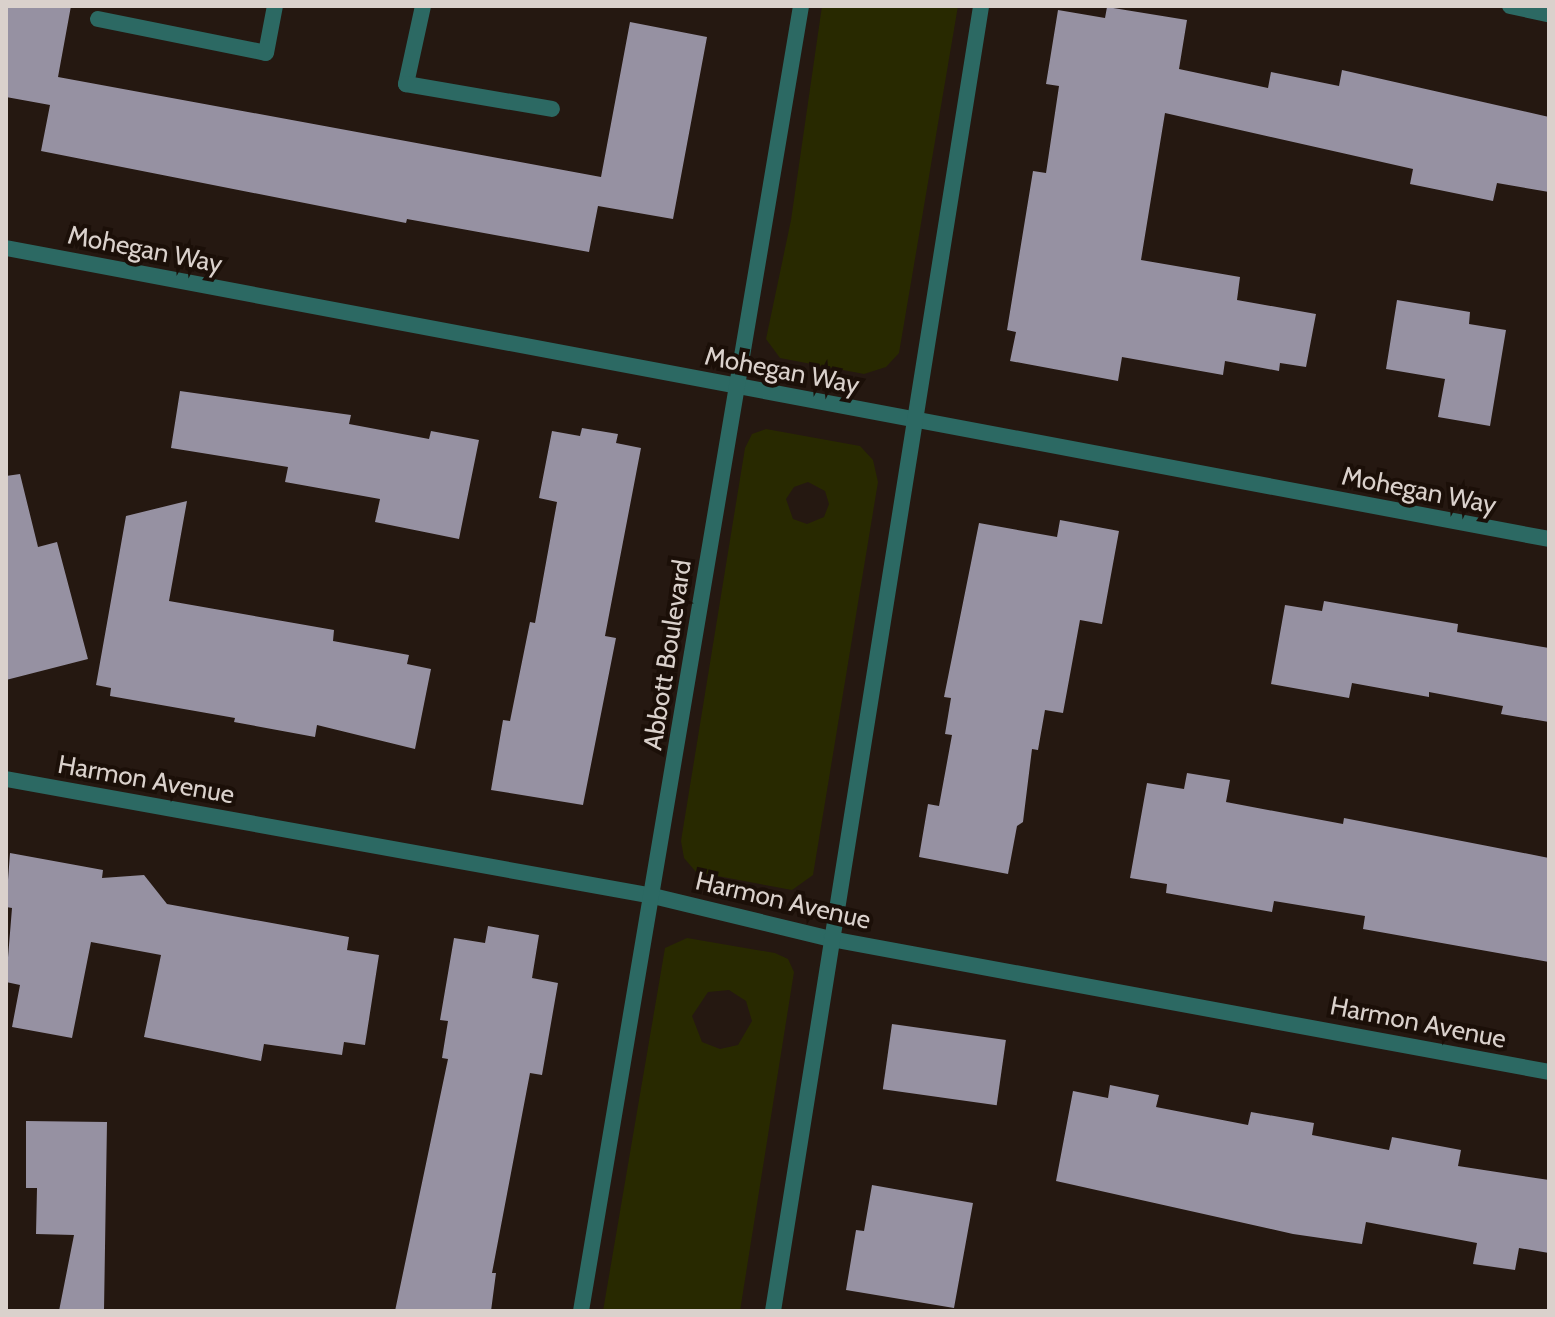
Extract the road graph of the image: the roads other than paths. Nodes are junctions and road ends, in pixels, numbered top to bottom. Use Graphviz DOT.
graph roads {
  1 [pos="275,6"];
  2 [pos="423,6"];
  3 [pos="801,6"];
  4 [pos="981,6"];
  5 [pos="1510,6"];
  6 [pos="1549,14"];
  7 [pos="98,19"];
  8 [pos="552,109"];
  9 [pos="6,248"];
  10 [pos="735,387"];
  11 [pos="917,421"];
  12 [pos="1549,539"];
  13 [pos="6,779"];
  14 [pos="653,896"];
  15 [pos="831,939"];
  16 [pos="1549,1072"];
  17 [pos="581,1311"];
  18 [pos="773,1311"];
  1 -- 7 [label="street"];
  2 -- 8 [label="street"];
  3 -- 10 [label="street, Abbott Boulevard"];
  4 -- 11 [label="street"];
  5 -- 6 [label="street"];
  9 -- 10 [label="street, Mohegan Way"];
  10 -- 11 [label="street, Mohegan Way"];
  10 -- 14 [label="street, Abbott Boulevard"];
  11 -- 12 [label="street, Mohegan Way"];
  11 -- 15 [label="street"];
  13 -- 14 [label="street, Harmon Avenue"];
  14 -- 15 [label="street, Harmon Avenue"];
  14 -- 17 [label="street, Abbott Boulevard"];
  15 -- 16 [label="street, Harmon Avenue"];
  15 -- 18 [label="street"];
}
